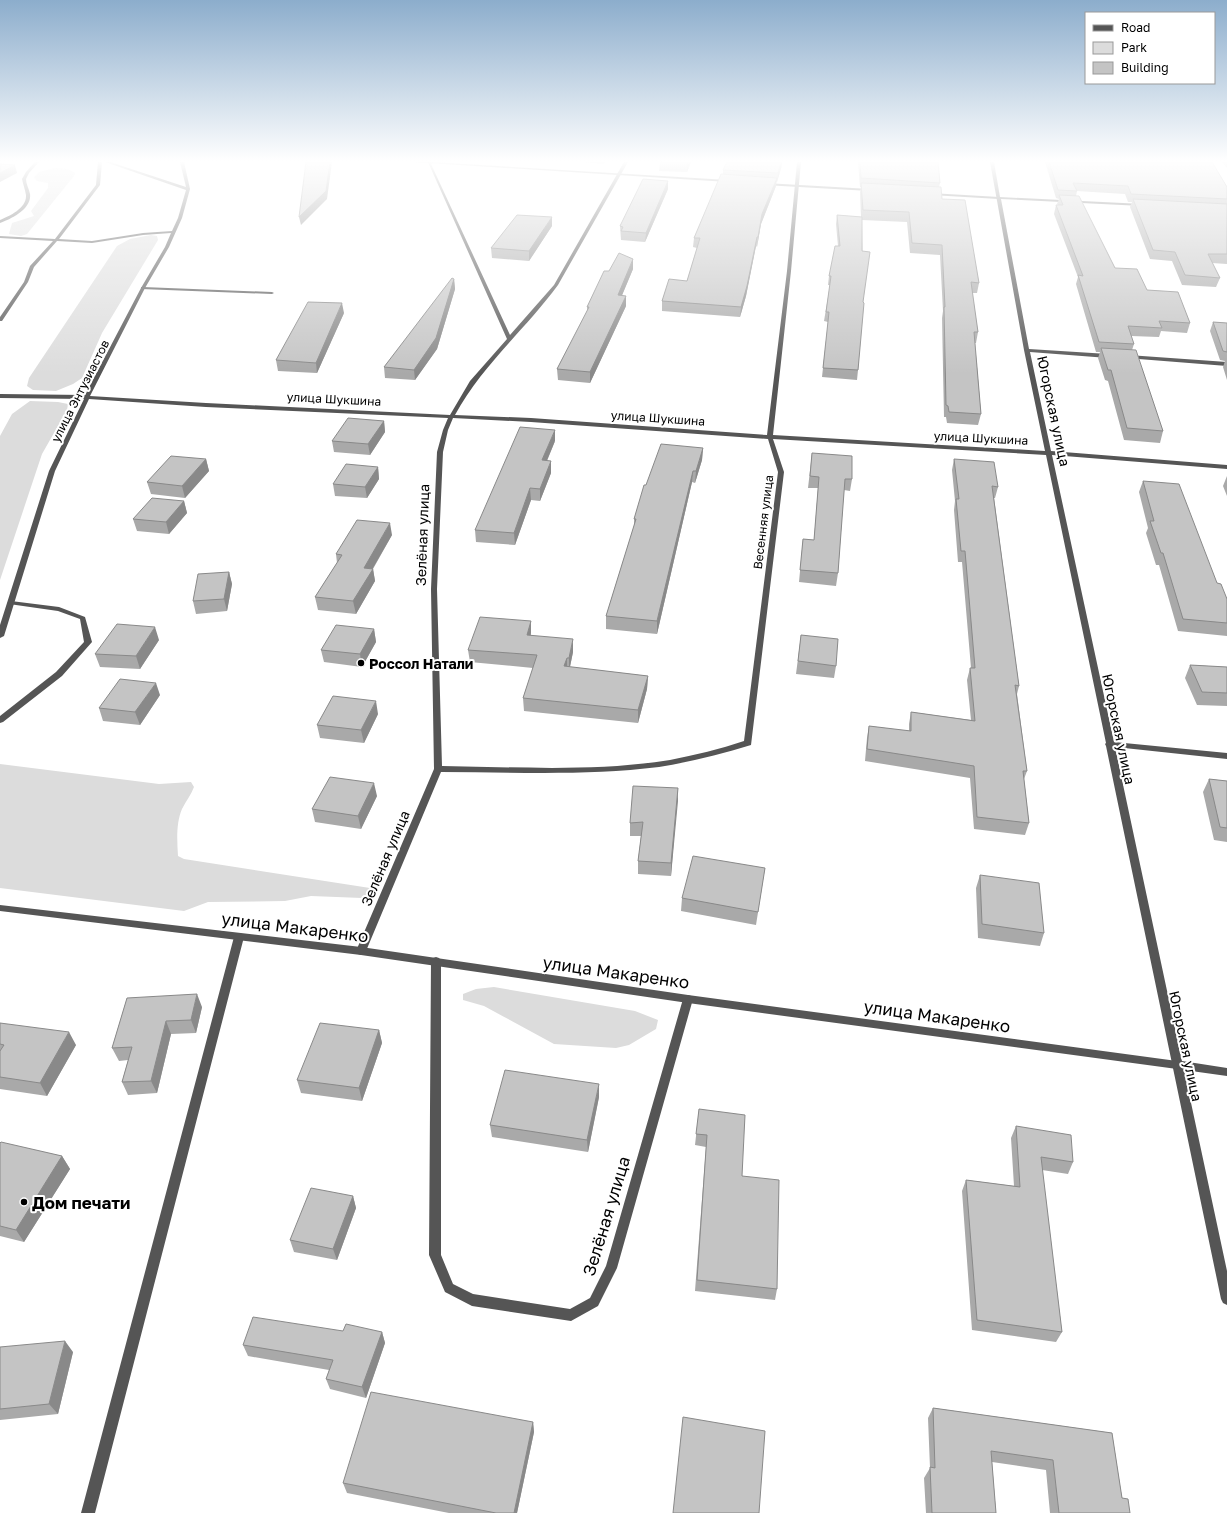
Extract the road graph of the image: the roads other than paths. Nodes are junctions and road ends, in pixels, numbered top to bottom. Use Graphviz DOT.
graph roads {
  1 [pos="174,232"];
  2 [pos="62,233"];
  3 [pos="165,233"];
  4 [pos="462,233"];
  5 [pos="586,233"];
  6 [pos="793,233"];
  7 [pos="1005,233"];
  8 [pos="0,237"];
  9 [pos="56,240"];
  10 [pos="143,288"];
  11 [pos="272,293"];
  12 [pos="0,320"];
  13 [pos="510,340"];
  14 [pos="1027,350"];
  15 [pos="1112,356"];
  16 [pos="1120,356"];
  17 [pos="1227,364"];
  18 [pos="0,396"];
  19 [pos="87,397"];
  20 [pos="451,416"];
  21 [pos="770,437"];
  22 [pos="1050,453"];
  23 [pos="1227,467"];
  24 [pos="10,603"];
  25 [pos="0,636"];
  26 [pos="0,720"];
  27 [pos="1109,744"];
  28 [pos="1227,756"];
  29 [pos="438,769"];
  30 [pos="0,908"];
  31 [pos="239,937"];
  32 [pos="361,951"];
  33 [pos="436,961"];
  34 [pos="688,998"];
  35 [pos="1177,1065"];
  36 [pos="1227,1072"];
  37 [pos="1227,1299"];
  38 [pos="88,1513"];
  1 -- 10 [label="street, улица Энтузиастов"];
  2 -- 9 [label="street"];
  3 -- 9 [label="street"];
  4 -- 13 [label="street"];
  5 -- 13 [label="street, Зелёная улица"];
  6 -- 21 [label="street, Весенняя улица"];
  7 -- 14 [label="street, Югорская улица"];
  8 -- 9 [label="street"];
  9 -- 12 [label="street"];
  10 -- 11 [label="street"];
  10 -- 19 [label="street, улица Энтузиастов"];
  13 -- 20 [label="street, Зелёная улица"];
  14 -- 15 [label="street"];
  14 -- 22 [label="street, Югорская улица"];
  16 -- 17 [label="street"];
  18 -- 19 [label="street, улица Шукшина"];
  19 -- 20 [label="street, улица Шукшина"];
  19 -- 24 [label="street, улица Энтузиастов"];
  20 -- 21 [label="street, улица Шукшина"];
  20 -- 29 [label="street, Зелёная улица"];
  21 -- 22 [label="street, улица Шукшина"];
  21 -- 29 [label="street, Весенняя улица"];
  22 -- 23 [label="street, улица Шукшина"];
  22 -- 27 [label="street, Югорская улица"];
  24 -- 25 [label="street, улица Энтузиастов"];
  24 -- 26 [label="street"];
  27 -- 28 [label="street"];
  27 -- 35 [label="street, Югорская улица"];
  29 -- 32 [label="street, Зелёная улица"];
  30 -- 31 [label="street, улица Макаренко"];
  31 -- 32 [label="street, улица Макаренко"];
  31 -- 38 [label="street"];
  32 -- 33 [label="street, улица Макаренко"];
  33 -- 34 [label="street, улица Макаренко"];
  33 -- 34 [label="street, Зелёная улица"];
  34 -- 35 [label="street, улица Макаренко"];
  35 -- 36 [label="street, улица Макаренко"];
  35 -- 37 [label="street, Югорская улица"];
}
